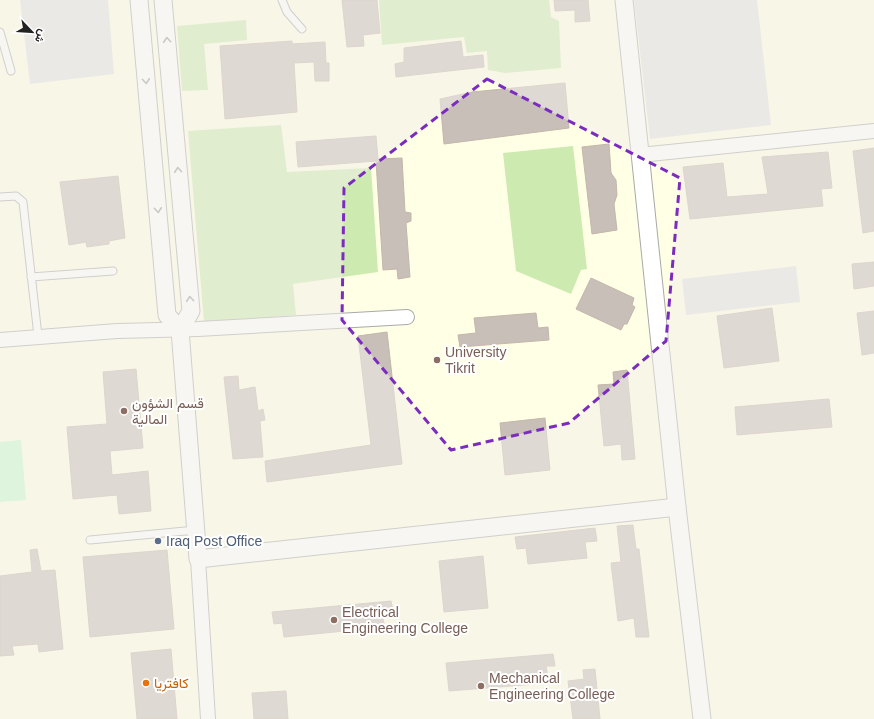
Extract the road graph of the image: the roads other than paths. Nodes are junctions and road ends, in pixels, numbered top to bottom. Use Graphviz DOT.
graph roads {
  1 [pos="139,0"];
  2 [pos="163,0"];
  3 [pos="282,0"];
  4 [pos="624,0"];
  5 [pos="302,29"];
  6 [pos="0,32"];
  7 [pos="11,71"];
  8 [pos="874,131"];
  9 [pos="640,155"];
  10 [pos="0,197"];
  11 [pos="113,270"];
  12 [pos="31,277"];
  13 [pos="407,317"];
  14 [pos="180,330"];
  15 [pos="38,336"];
  16 [pos="0,340"];
  17 [pos="677,507"];
  18 [pos="196,530"];
  19 [pos="90,540"];
  20 [pos="198,559"];
  21 [pos="208,719"];
  22 [pos="702,719"];
  1 -- 14 [label="street, one-way"];
  14 -- 2 [label="street, one-way"];
  3 -- 5 [label="lane"];
  4 -- 9 [label="street"];
  6 -- 7 [label="lane"];
  8 -- 9 [label="street"];
  9 -- 17 [label="street"];
  10 -- 12 [label="lane"];
  11 -- 12 [label="lane"];
  12 -- 15 [label="lane"];
  13 -- 14 [label="street"];
  14 -- 15 [label="street"];
  14 -- 18 [label="street"];
  15 -- 16 [label="street"];
  17 -- 20 [label="street"];
  17 -- 22 [label="street"];
  18 -- 19 [label="lane"];
  18 -- 20 [label="street"];
  20 -- 21 [label="street"];
}
